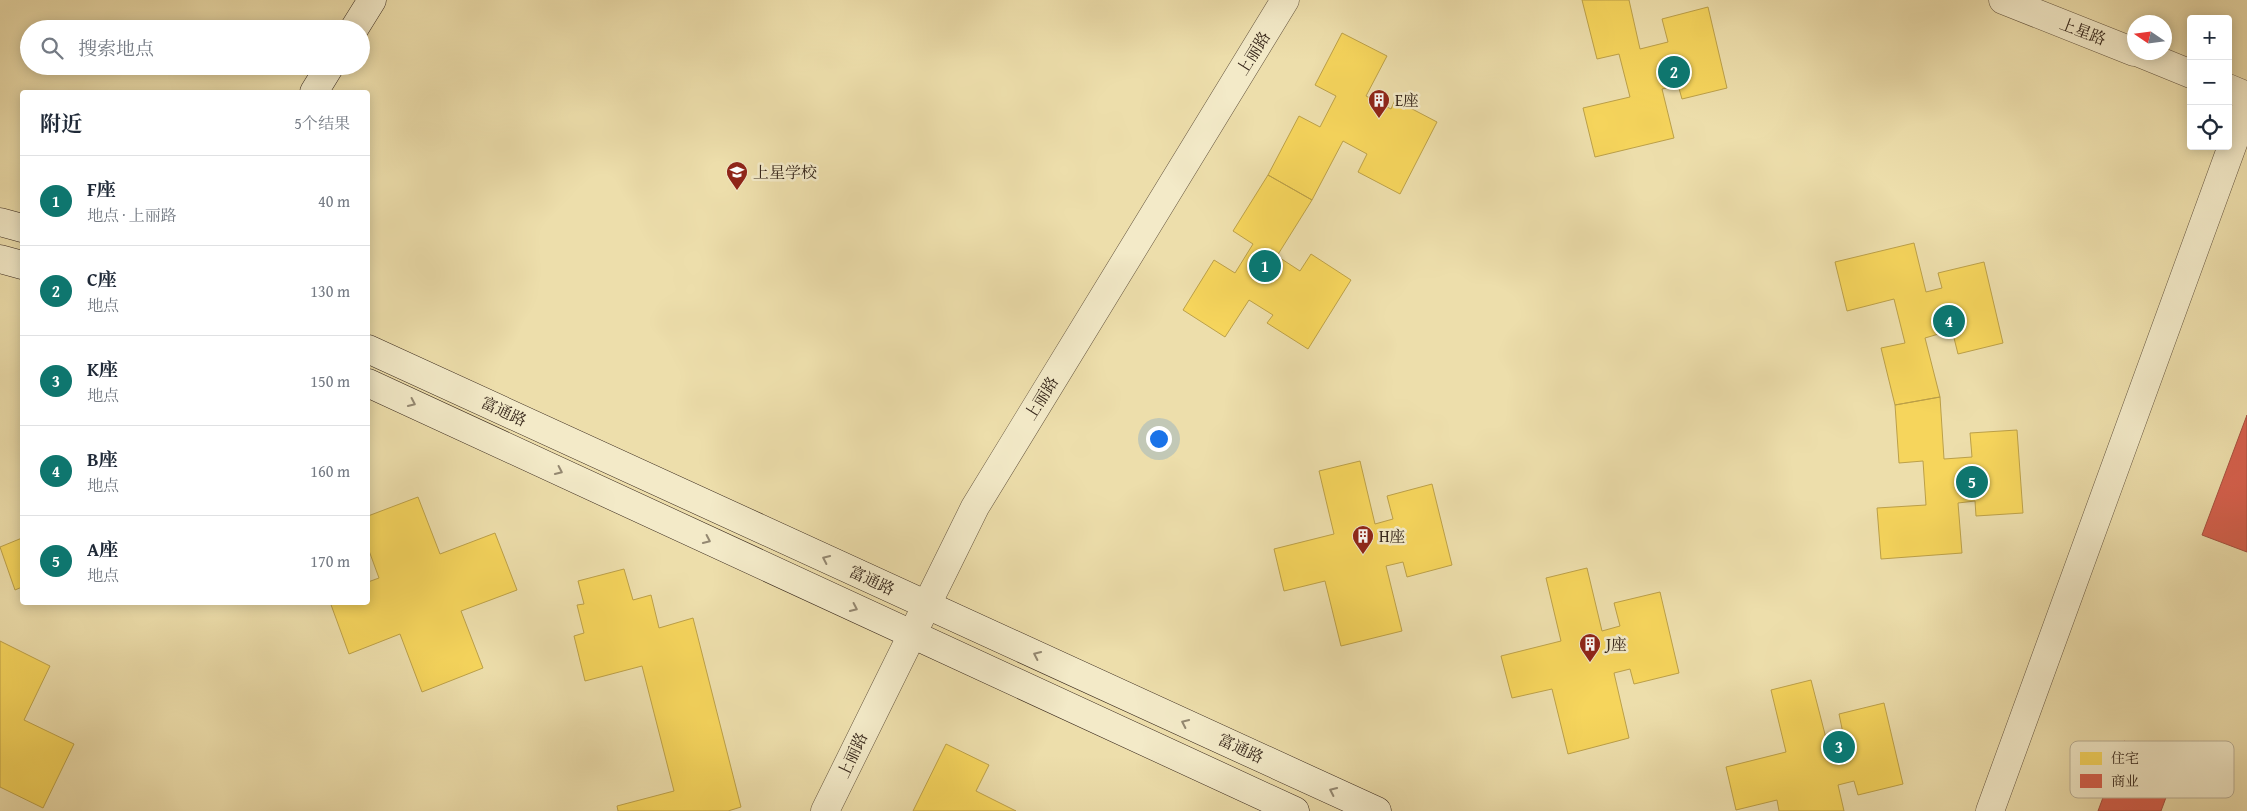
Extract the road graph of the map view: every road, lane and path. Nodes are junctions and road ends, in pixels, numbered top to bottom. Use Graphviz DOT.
graph roads {
  1 [pos="372,0"];
  2 [pos="1285,0"];
  3 [pos="2003,0"];
  4 [pos="360,20"];
  5 [pos="2127,48"];
  6 [pos="2156,60"];
  7 [pos="2187,72"];
  8 [pos="324,75"];
  9 [pos="315,90"];
  10 [pos="2232,90"];
  11 [pos="2247,96"];
  12 [pos="2247,105"];
  13 [pos="0,222"];
  14 [pos="20,227"];
  15 [pos="0,259"];
  16 [pos="20,264"];
  17 [pos="370,350"];
  18 [pos="370,384"];
  19 [pos="926,604"];
  20 [pos="911,634"];
  21 [pos="826,811"];
  22 [pos="1294,811"];
  23 [pos="1377,811"];
  24 [pos="1990,811"];
  1 -- 4 [label="street"];
  2 -- 19 [label="street, 上丽路"];
  3 -- 5 [label="street, 上星路"];
  6 -- 7 [label="street, 上星路"];
  8 -- 9 [label="street"];
  10 -- 11 [label="street"];
  12 -- 24 [label="street"];
  13 -- 14 [label="street"];
  15 -- 16 [label="street"];
  19 -- 17 [label="street, 富通路, one-way"];
  18 -- 20 [label="street, 富通路, one-way"];
  19 -- 20 [label="street, 上丽路"];
  23 -- 19 [label="street, 富通路, one-way"];
  20 -- 21 [label="street, 上丽路"];
  20 -- 22 [label="street, 富通路"];
}
